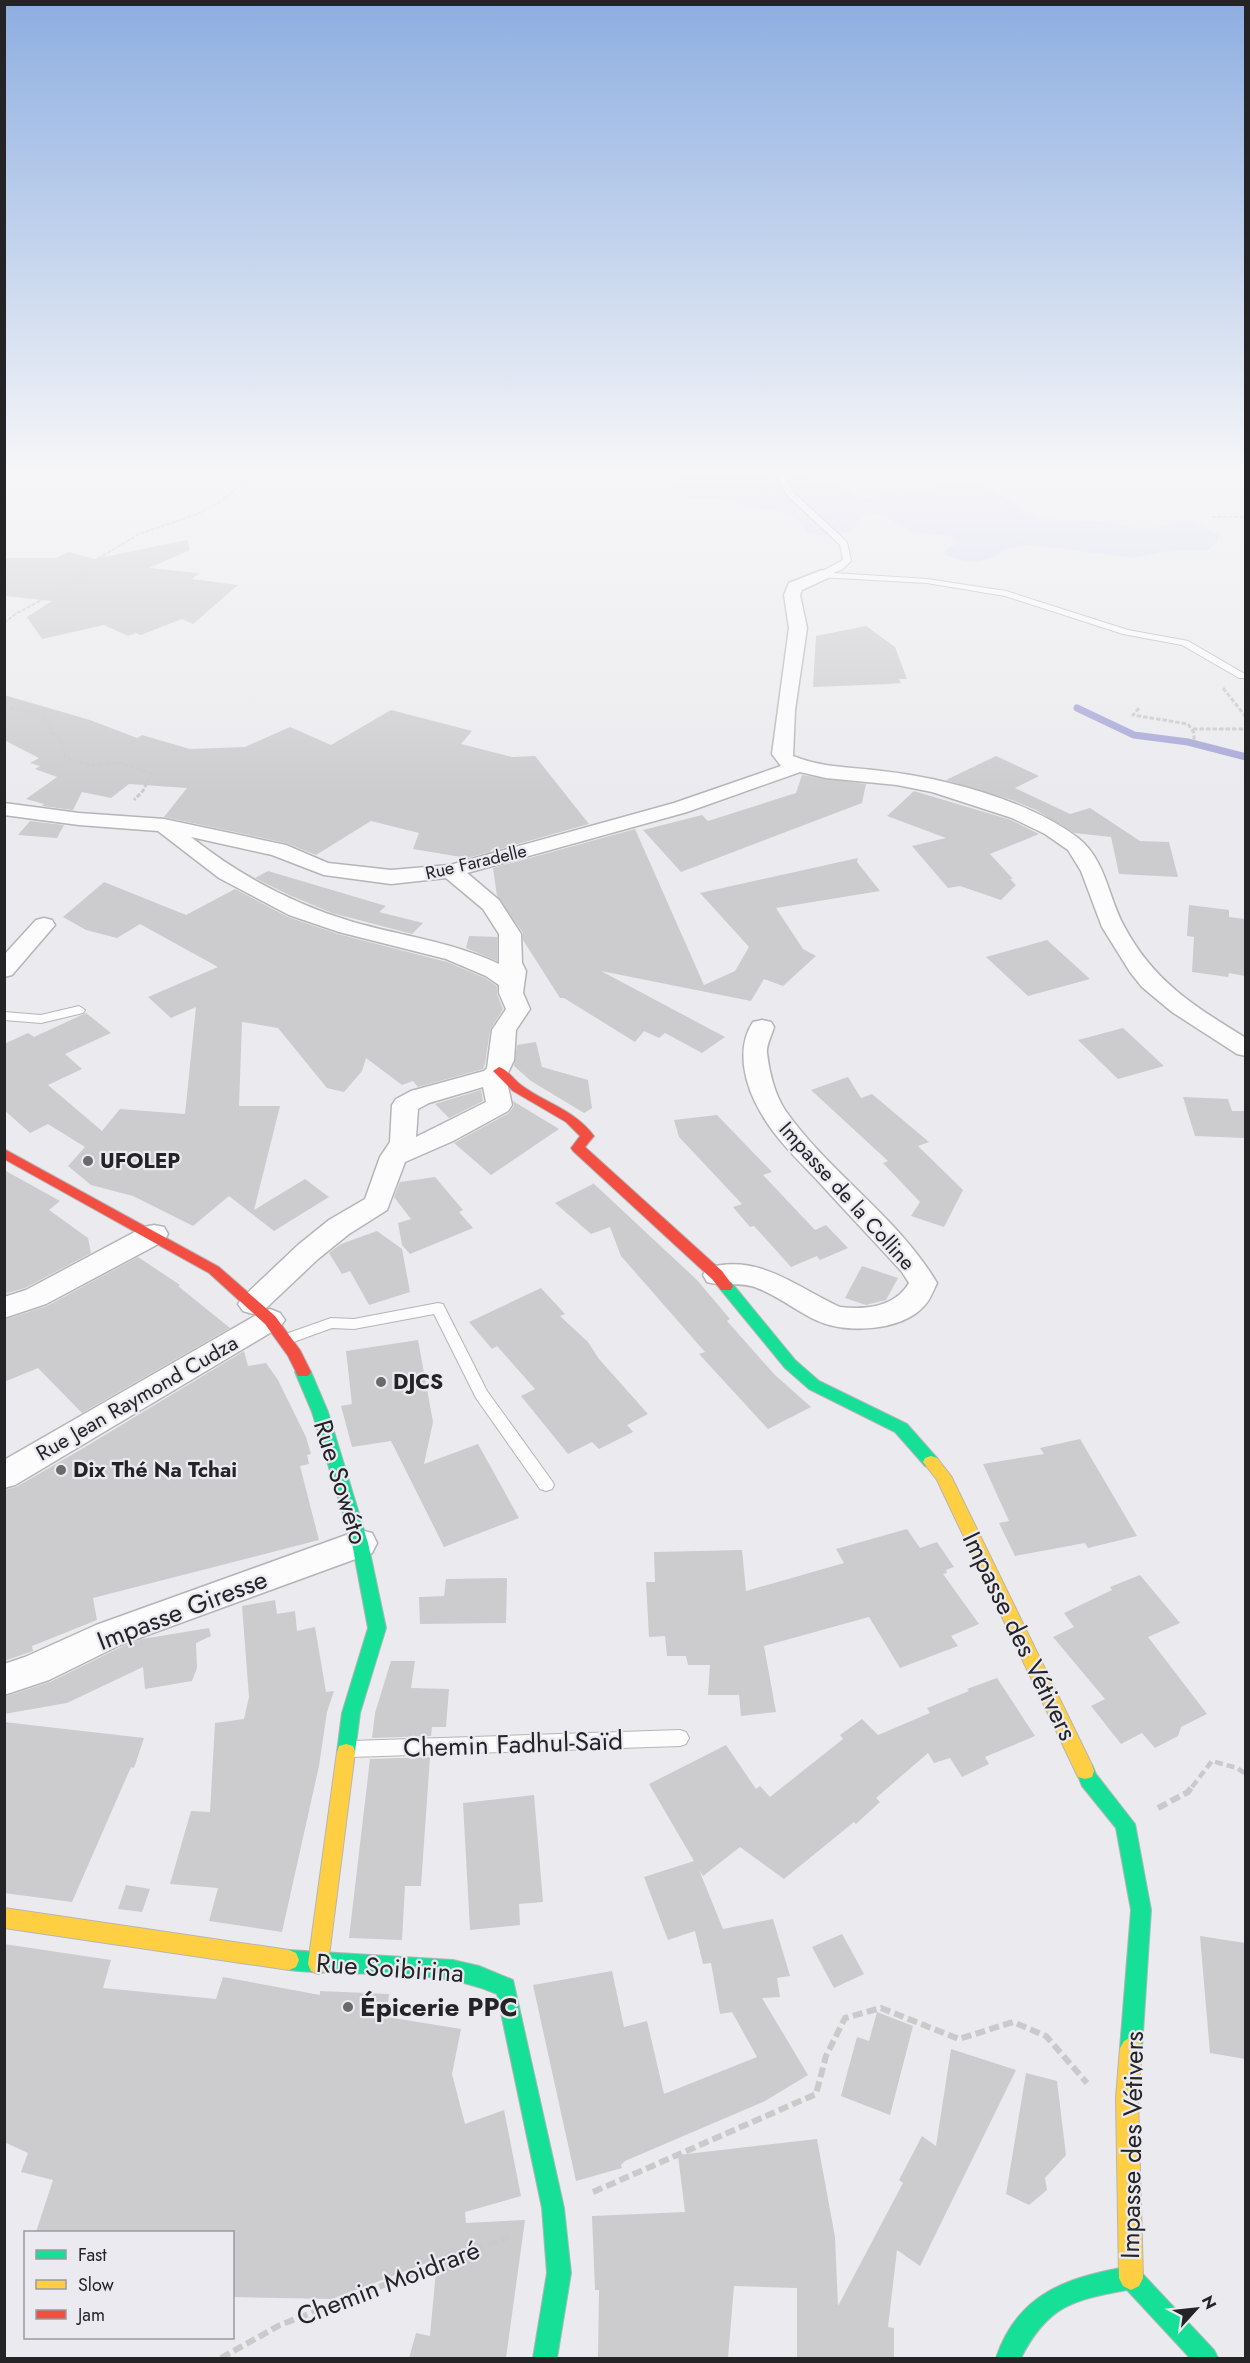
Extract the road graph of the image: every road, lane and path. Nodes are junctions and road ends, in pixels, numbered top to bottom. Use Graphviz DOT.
graph roads {
  1 [pos="81,576"];
  2 [pos="819,576"];
  3 [pos="844,576"];
  4 [pos="4,622"];
  5 [pos="1242,676"];
  6 [pos="1219,682"];
  7 [pos="4,706"];
  8 [pos="1139,708"];
  9 [pos="1245,717"];
  10 [pos="1193,729"];
  11 [pos="1245,729"];
  12 [pos="1194,741"];
  13 [pos="799,766"];
  14 [pos="8,815"];
  15 [pos="115,820"];
  16 [pos="164,825"];
  17 [pos="451,870"];
  18 [pos="44,925"];
  19 [pos="4,970"];
  20 [pos="511,982"];
  21 [pos="79,1010"];
  22 [pos="4,1016"];
  23 [pos="762,1027"];
  24 [pos="1245,1048"];
  25 [pos="496,1073"];
  26 [pos="4,1153"];
  27 [pos="393,1156"];
  28 [pos="154,1234"];
  29 [pos="717,1275"];
  30 [pos="4,1308"];
  31 [pos="269,1321"];
  32 [pos="4,1476"];
  33 [pos="546,1485"];
  34 [pos="360,1543"];
  35 [pos="4,1680"];
  36 [pos="680,1738"];
  37 [pos="346,1749"];
  38 [pos="1245,1774"];
  39 [pos="1125,1824"];
  40 [pos="4,1918"];
  41 [pos="318,1964"];
  42 [pos="1127,2098"];
  43 [pos="553,2208"];
  44 [pos="1131,2278"];
  45 [pos="220,2358"];
  46 [pos="545,2358"];
  47 [pos="1008,2358"];
  48 [pos="1206,2358"];
  1 -- 4 [label="path"];
  2 -- 13 [label="street"];
  3 -- 5 [label="lane"];
  6 -- 9 [label="path"];
  7 -- 15 [label="path"];
  8 -- 10 [label="path"];
  10 -- 11 [label="path"];
  10 -- 12 [label="path"];
  13 -- 17 [label="street, Rue Faradelle"];
  13 -- 24 [label="street"];
  14 -- 15 [label="street, Rue Faradelle"];
  15 -- 16 [label="street, Rue Faradelle"];
  16 -- 17 [label="street, Rue Faradelle"];
  16 -- 20 [label="street"];
  17 -- 20 [label="street"];
  18 -- 19 [label="street"];
  20 -- 25 [label="street"];
  21 -- 22 [label="lane"];
  23 -- 29 [label="street, Impasse de la Colline"];
  25 -- 27 [label="street"];
  25 -- 27 [label="street, Rue Jean Raymond Cudza"];
  25 -- 29 [label="street, Impasse des Vétivers"];
  26 -- 28 [label="street, Rue Sowéto"];
  27 -- 31 [label="street, Rue Jean Raymond Cudza"];
  28 -- 30 [label="street"];
  28 -- 31 [label="street, Rue Sowéto"];
  29 -- 39 [label="street, Impasse des Vétivers"];
  31 -- 32 [label="street, Rue Jean Raymond Cudza"];
  31 -- 33 [label="lane"];
  31 -- 34 [label="street, Rue Sowéto"];
  34 -- 35 [label="street, Impasse Giresse"];
  34 -- 37 [label="street, Rue Sowéto"];
  36 -- 37 [label="lane, Chemin Fadhul-Saïd"];
  37 -- 41 [label="street, Rue Sowéto"];
  38 -- 39 [label="path"];
  39 -- 42 [label="street, Impasse des Vétivers"];
  40 -- 41 [label="street, Rue Soibirina"];
  41 -- 43 [label="street, Rue Soibirina"];
  42 -- 43 [label="path"];
  42 -- 44 [label="street, Impasse des Vétivers"];
  43 -- 45 [label="path, Chemin Moidraré"];
  43 -- 46 [label="street, Rue Soibirina"];
  44 -- 47 [label="street"];
  44 -- 48 [label="street"];
}
